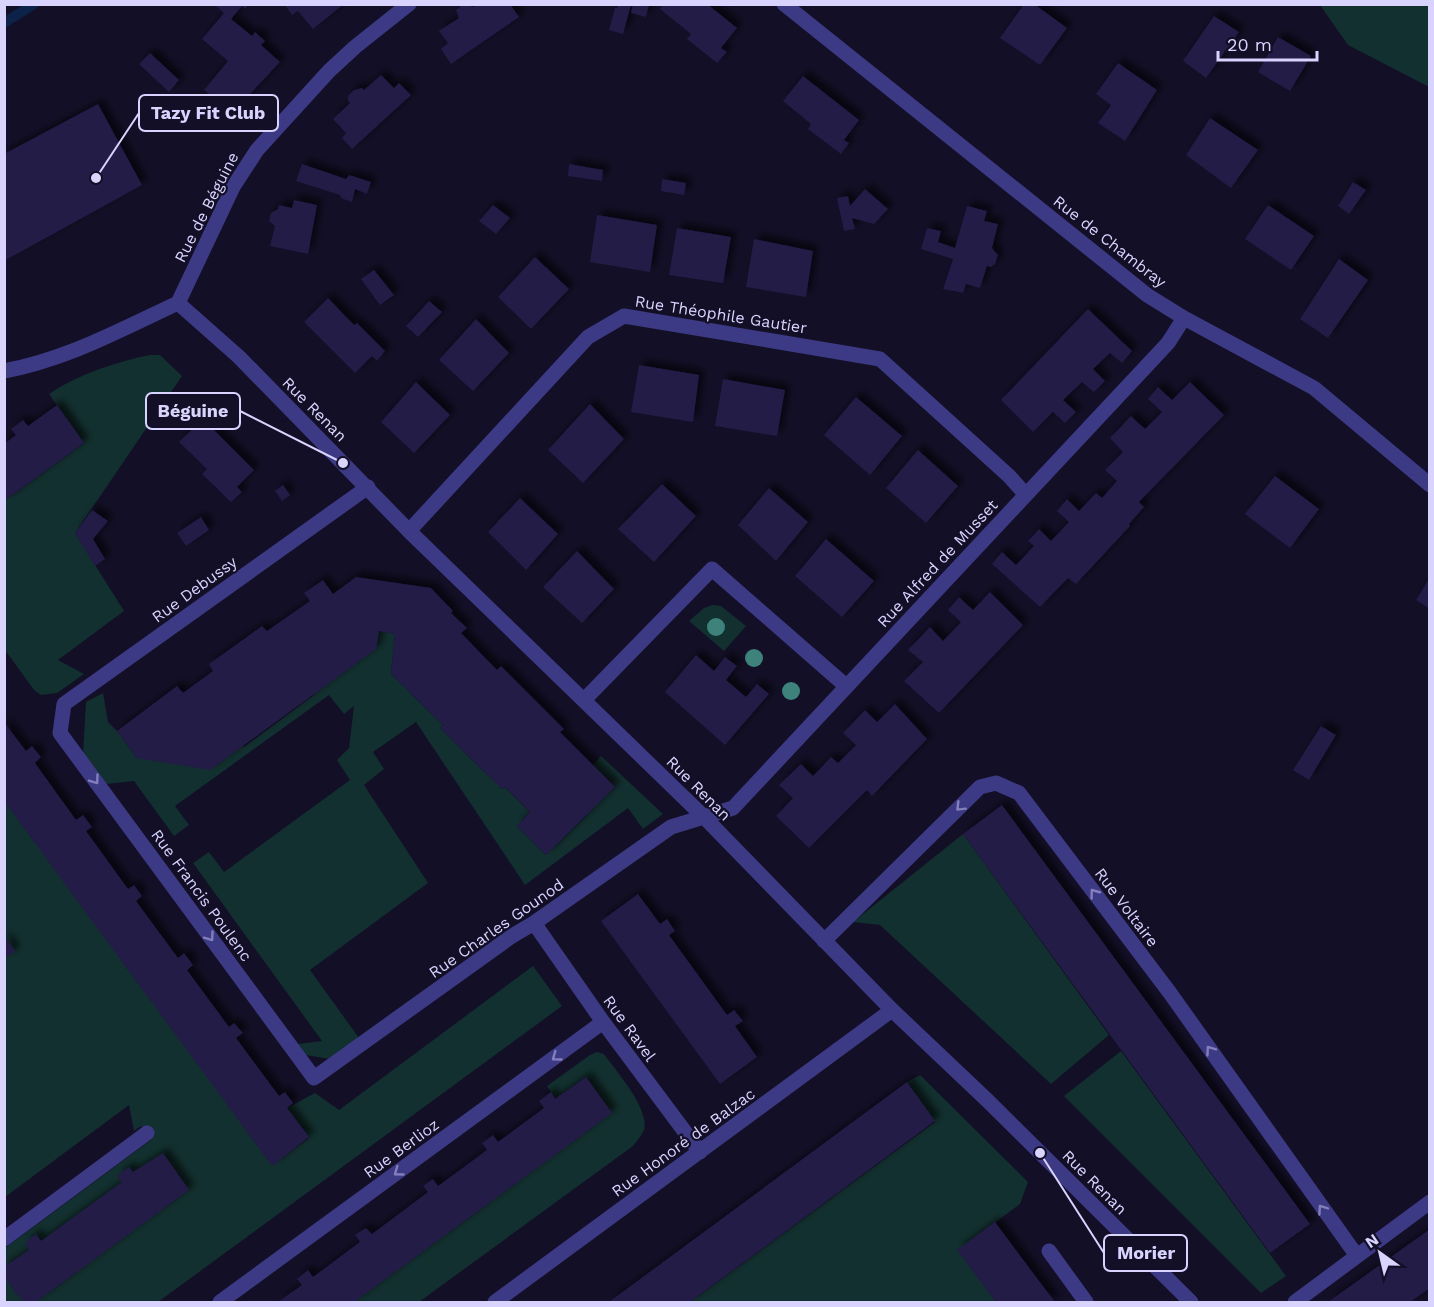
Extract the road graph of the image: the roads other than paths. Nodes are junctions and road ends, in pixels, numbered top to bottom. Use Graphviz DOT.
graph roads {
  1 [pos="408,4"];
  2 [pos="784,4"];
  3 [pos="178,303"];
  4 [pos="1184,318"];
  5 [pos="4,371"];
  6 [pos="1430,485"];
  7 [pos="368,487"];
  8 [pos="1026,495"];
  9 [pos="409,531"];
  10 [pos="846,686"];
  11 [pos="584,700"];
  12 [pos="60,733"];
  13 [pos="704,817"];
  14 [pos="534,923"];
  15 [pos="824,941"];
  16 [pos="892,1010"];
  17 [pos="603,1022"];
  18 [pos="314,1078"];
  19 [pos="147,1133"];
  20 [pos="700,1152"];
  21 [pos="1430,1202"];
  22 [pos="4,1239"];
  23 [pos="1049,1251"];
  24 [pos="1357,1256"];
  25 [pos="220,1302"];
  26 [pos="495,1302"];
  27 [pos="1086,1302"];
  28 [pos="1191,1302"];
  29 [pos="1295,1302"];
  1 -- 3 [label="street, Rue de Béguine"];
  2 -- 4 [label="street, Rue de Chambray"];
  3 -- 5 [label="street"];
  3 -- 7 [label="street, Rue Renan"];
  4 -- 6 [label="street, Rue de Chambray"];
  4 -- 8 [label="street, Rue Alfred de Musset"];
  7 -- 9 [label="street, Rue Renan"];
  7 -- 12 [label="street, Rue Debussy"];
  8 -- 9 [label="street, Rue Théophile Gautier"];
  8 -- 10 [label="street, Rue Alfred de Musset"];
  9 -- 11 [label="street, Rue Renan"];
  10 -- 11 [label="street"];
  10 -- 13 [label="street, Rue Alfred de Musset"];
  11 -- 13 [label="street, Rue Renan"];
  12 -- 18 [label="street, Rue Francis Poulenc, one-way"];
  13 -- 14 [label="street, Rue Charles Gounod"];
  13 -- 15 [label="street, Rue Renan"];
  14 -- 17 [label="street, Rue Ravel"];
  14 -- 18 [label="street, Rue Charles Gounod"];
  15 -- 16 [label="street, Rue Renan"];
  24 -- 15 [label="street, Rue Voltaire, one-way"];
  16 -- 20 [label="street, Rue Honoré de Balzac"];
  16 -- 28 [label="street, Rue Renan"];
  17 -- 20 [label="street, Rue Ravel"];
  17 -- 25 [label="street, Rue Berlioz, one-way"];
  19 -- 22 [label="street"];
  20 -- 26 [label="street, Rue Honoré de Balzac"];
  21 -- 24 [label="street"];
  23 -- 27 [label="street"];
  24 -- 29 [label="street"];
}
